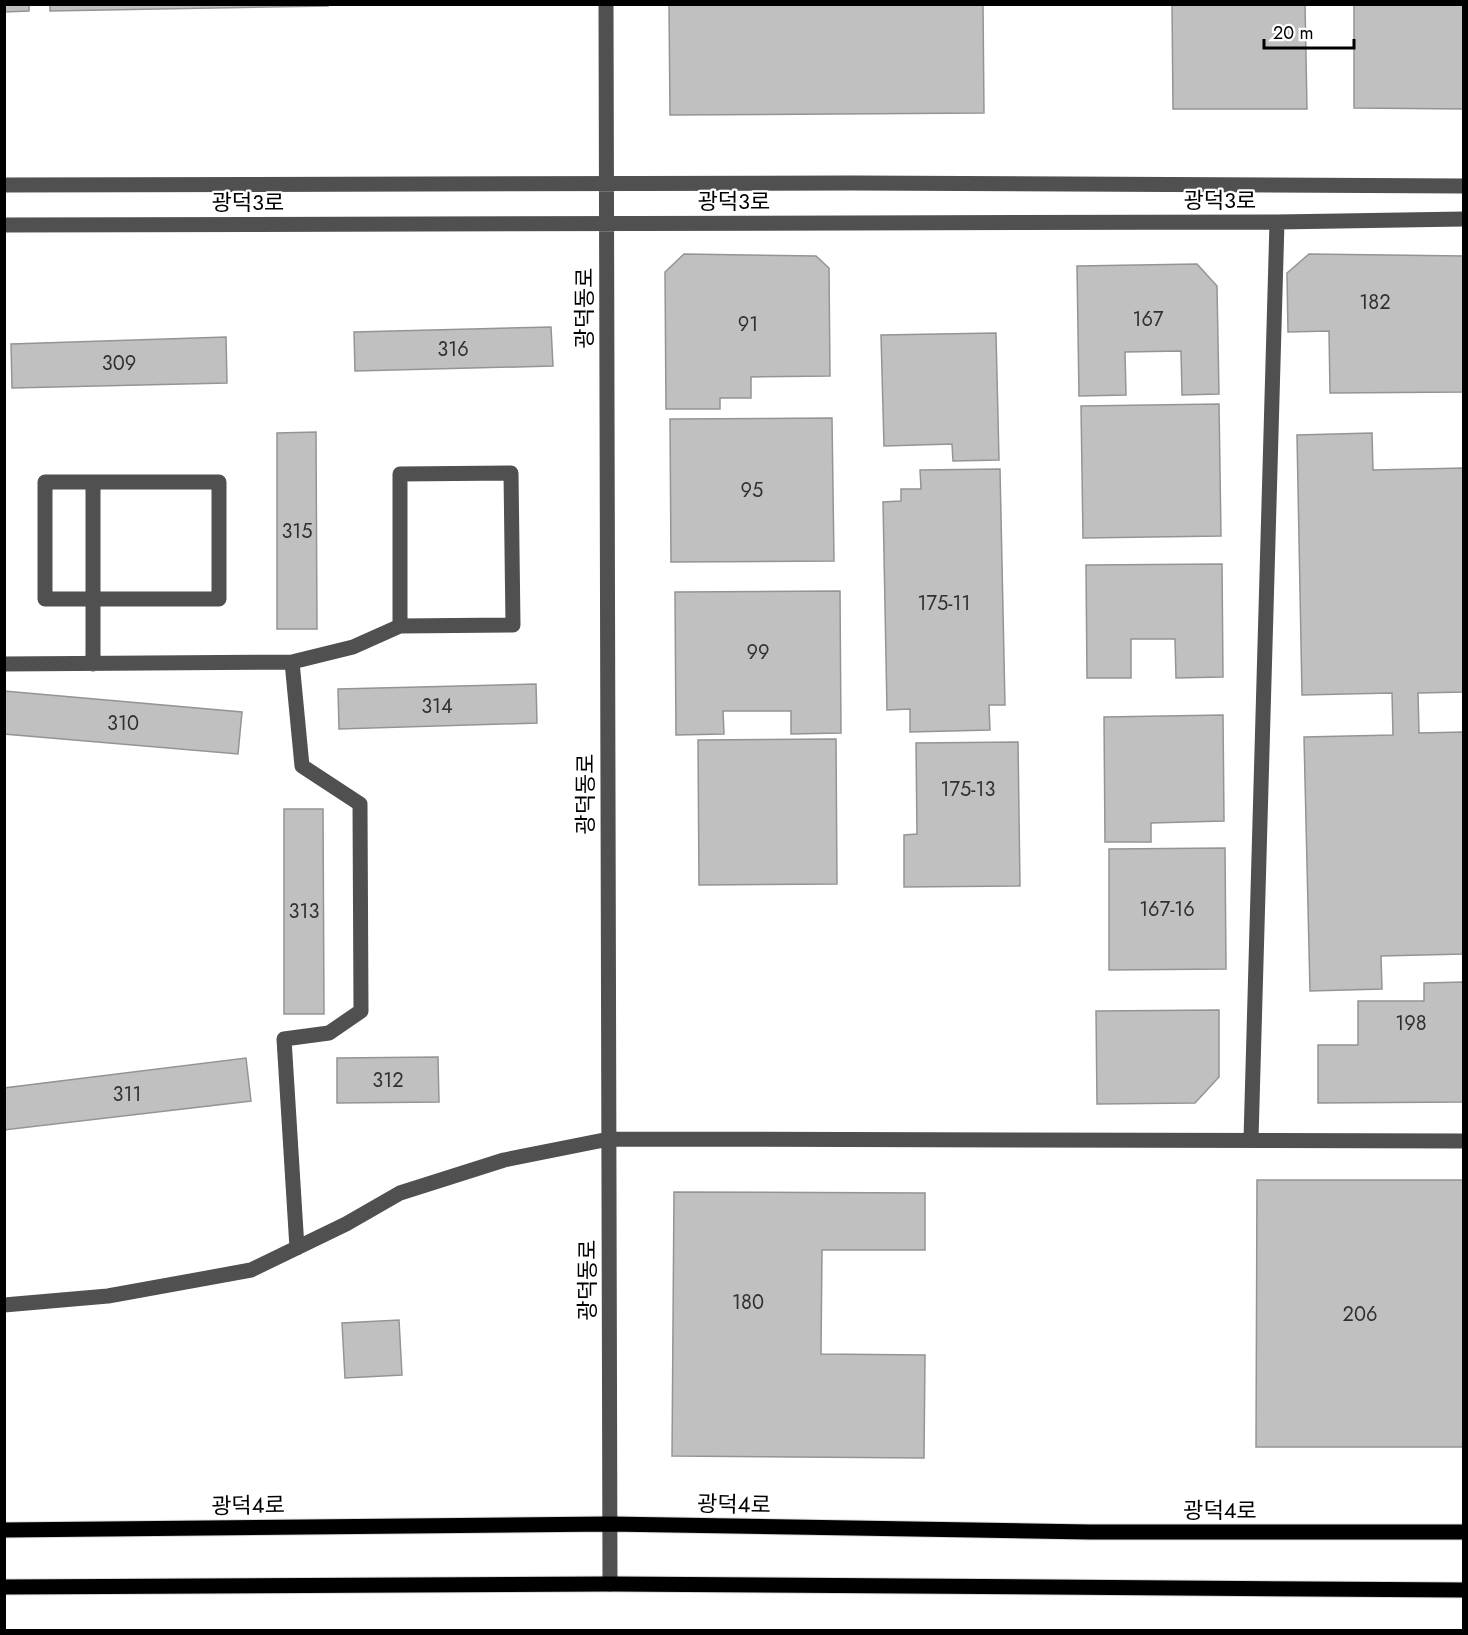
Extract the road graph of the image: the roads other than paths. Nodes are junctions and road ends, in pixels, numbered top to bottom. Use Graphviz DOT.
graph roads {
  1 [pos="606,4"];
  2 [pos="606,184"];
  3 [pos="4,185"];
  4 [pos="1464,186"];
  5 [pos="1464,219"];
  6 [pos="1277,222"];
  7 [pos="606,224"];
  8 [pos="4,225"];
  9 [pos="93,482"];
  10 [pos="93,599"];
  11 [pos="400,626"];
  12 [pos="292,662"];
  13 [pos="4,664"];
  14 [pos="93,664"];
  15 [pos="609,1139"];
  16 [pos="1251,1139"];
  17 [pos="1464,1141"];
  18 [pos="297,1248"];
  19 [pos="4,1305"];
  20 [pos="610,1524"];
  21 [pos="4,1530"];
  22 [pos="1464,1532"];
  23 [pos="610,1584"];
  24 [pos="4,1587"];
  25 [pos="1464,1590"];
  1 -- 2 [label="street, 광덕동로"];
  2 -- 3 [label="street, 광덕3로"];
  2 -- 4 [label="street, 광덕3로"];
  2 -- 7 [label="street, 광덕동로"];
  5 -- 6 [label="street, 광덕3로"];
  6 -- 7 [label="street, 광덕3로"];
  6 -- 16 [label="street"];
  7 -- 8 [label="street, 광덕3로"];
  7 -- 15 [label="street, 광덕동로"];
  9 -- 10 [label="street"];
  9 -- 10 [label="street"];
  9 -- 10 [label="street"];
  10 -- 14 [label="street"];
  11 -- 11 [label="street"];
  11 -- 12 [label="street"];
  12 -- 14 [label="street"];
  12 -- 18 [label="street"];
  13 -- 14 [label="street"];
  15 -- 16 [label="street"];
  15 -- 18 [label="street"];
  15 -- 20 [label="street, 광덕동로"];
  16 -- 17 [label="street"];
  18 -- 19 [label="street"];
  20 -- 21 [label="main road, 광덕4로"];
  20 -- 22 [label="main road, 광덕4로"];
  20 -- 23 [label="street, 광덕동로"];
  23 -- 24 [label="main road"];
  23 -- 25 [label="main road"];
}
